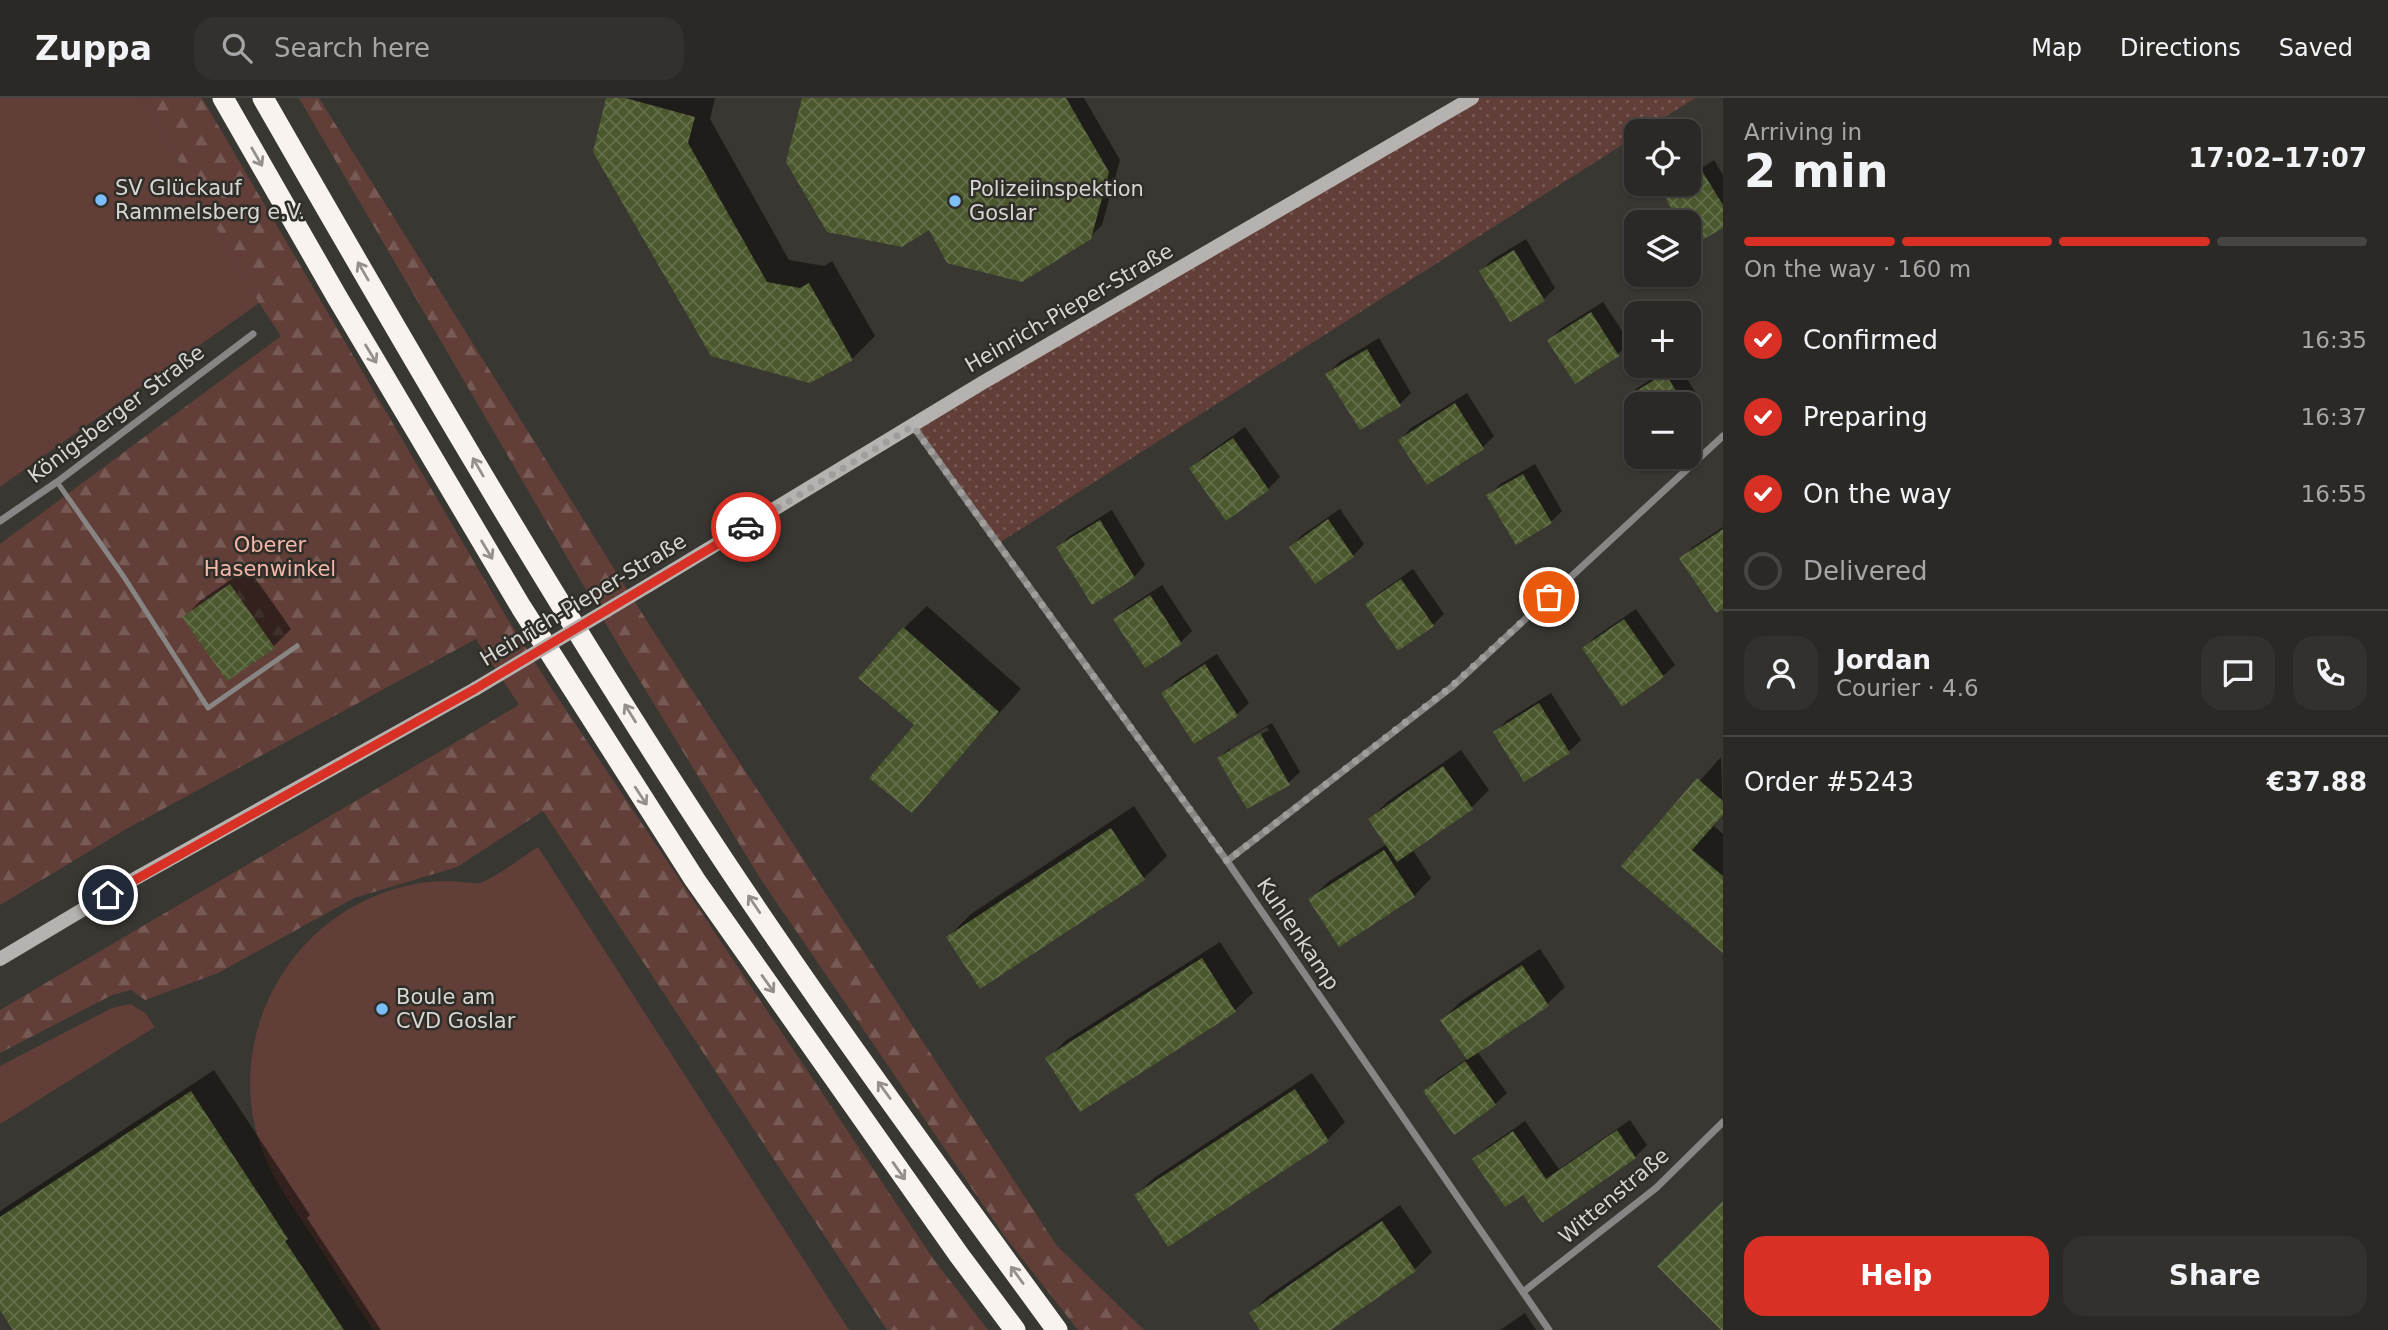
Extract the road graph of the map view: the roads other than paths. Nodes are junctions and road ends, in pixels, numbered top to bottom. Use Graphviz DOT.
graph roads {
  1 [pos="223,98"];
  2 [pos="263,98"];
  3 [pos="1472,98"];
  4 [pos="253,334"];
  5 [pos="913,426"];
  6 [pos="1723,436"];
  7 [pos="57,482"];
  8 [pos="0,522"];
  9 [pos="297,646"];
  10 [pos="1227,861"];
  11 [pos="0,960"];
  12 [pos="1723,1122"];
  13 [pos="1523,1292"];
  14 [pos="1015,1330"];
  15 [pos="1057,1330"];
  16 [pos="1549,1330"];
  1 -- 14 [label="highway, one-way"];
  15 -- 2 [label="highway, one-way"];
  3 -- 5 [label="street, Heinrich-Pieper-Straße"];
  4 -- 7 [label="street, Königsberger Straße"];
  5 -- 10 [label="street, Kuhlenkamp"];
  5 -- 11 [label="street, Heinrich-Pieper-Straße, bridge"];
  6 -- 10 [label="street"];
  7 -- 8 [label="street, Königsberger Straße"];
  7 -- 9 [label="lane"];
  10 -- 13 [label="street, Kuhlenkamp"];
  12 -- 13 [label="street, Wittenstraße"];
  13 -- 16 [label="street, Kuhlenkamp"];
}
